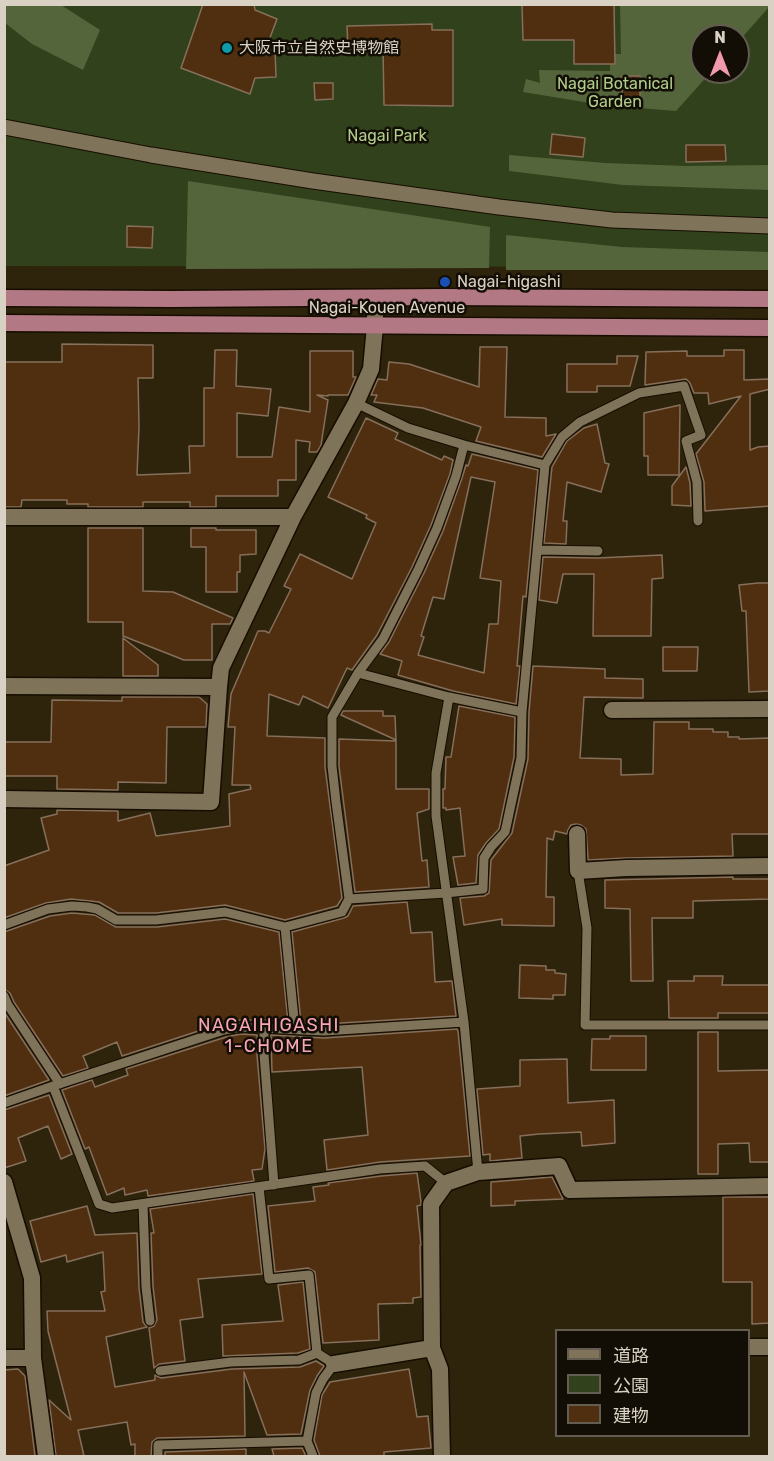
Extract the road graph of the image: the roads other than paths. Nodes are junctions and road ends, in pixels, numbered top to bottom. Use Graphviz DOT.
graph roads {
  1 [pos="4,127"];
  2 [pos="770,226"];
  3 [pos="4,298"];
  4 [pos="375,298"];
  5 [pos="770,298"];
  6 [pos="4,323"];
  7 [pos="375,326"];
  8 [pos="770,328"];
  9 [pos="357,403"];
  10 [pos="464,445"];
  11 [pos="545,465"];
  12 [pos="4,517"];
  13 [pos="292,517"];
  14 [pos="698,521"];
  15 [pos="538,550"];
  16 [pos="598,551"];
  17 [pos="358,674"];
  18 [pos="4,686"];
  19 [pos="219,687"];
  20 [pos="449,698"];
  21 [pos="770,709"];
  22 [pos="612,710"];
  23 [pos="522,712"];
  24 [pos="4,799"];
  25 [pos="577,834"];
  26 [pos="770,866"];
  27 [pos="578,871"];
  28 [pos="446,893"];
  29 [pos="350,899"];
  30 [pos="4,925"];
  31 [pos="285,927"];
  32 [pos="4,996"];
  33 [pos="464,1022"];
  34 [pos="770,1025"];
  35 [pos="264,1028"];
  36 [pos="295,1029"];
  37 [pos="57,1085"];
  38 [pos="4,1102"];
  39 [pos="478,1172"];
  40 [pos="5,1183"];
  41 [pos="446,1183"];
  42 [pos="274,1185"];
  43 [pos="770,1186"];
  44 [pos="259,1187"];
  45 [pos="143,1204"];
  46 [pos="150,1321"];
  47 [pos="750,1347"];
  48 [pos="770,1347"];
  49 [pos="432,1348"];
  50 [pos="317,1353"];
  51 [pos="4,1358"];
  52 [pos="33,1358"];
  53 [pos="334,1364"];
  54 [pos="160,1371"];
  55 [pos="307,1441"];
  56 [pos="46,1456"];
  57 [pos="158,1456"];
  58 [pos="313,1456"];
  59 [pos="442,1456"];
  1 -- 2 [label="street"];
  3 -- 4 [label="highway, Nagai-Kouen Avenue"];
  4 -- 5 [label="highway, Nagai-Kouen Avenue"];
  4 -- 7 [label="street"];
  6 -- 7 [label="highway, Nagai-Kouen Avenue"];
  7 -- 8 [label="highway, Nagai-Kouen Avenue"];
  7 -- 9 [label="street"];
  9 -- 10 [label="lane"];
  9 -- 13 [label="street"];
  10 -- 11 [label="lane"];
  10 -- 17 [label="lane"];
  11 -- 14 [label="lane"];
  11 -- 15 [label="lane"];
  12 -- 13 [label="street"];
  13 -- 19 [label="street"];
  15 -- 16 [label="lane"];
  15 -- 23 [label="lane"];
  17 -- 20 [label="lane"];
  17 -- 29 [label="lane"];
  18 -- 19 [label="street"];
  19 -- 24 [label="street"];
  20 -- 23 [label="lane"];
  20 -- 28 [label="lane"];
  21 -- 22 [label="street"];
  23 -- 28 [label="lane"];
  25 -- 27 [label="street"];
  26 -- 27 [label="street"];
  27 -- 34 [label="lane"];
  28 -- 29 [label="lane"];
  28 -- 33 [label="lane"];
  29 -- 31 [label="lane"];
  30 -- 31 [label="lane"];
  31 -- 36 [label="lane"];
  32 -- 37 [label="lane"];
  33 -- 36 [label="lane"];
  33 -- 39 [label="lane"];
  35 -- 36 [label="lane"];
  35 -- 37 [label="lane"];
  35 -- 42 [label="lane"];
  37 -- 38 [label="lane"];
  37 -- 45 [label="lane"];
  39 -- 41 [label="street"];
  39 -- 43 [label="street"];
  40 -- 52 [label="street"];
  41 -- 42 [label="lane"];
  41 -- 49 [label="street"];
  42 -- 44 [label="lane"];
  44 -- 45 [label="lane"];
  44 -- 50 [label="lane"];
  45 -- 46 [label="lane"];
  47 -- 48 [label="street"];
  49 -- 53 [label="street"];
  49 -- 59 [label="street"];
  50 -- 53 [label="lane"];
  50 -- 54 [label="lane"];
  51 -- 52 [label="street"];
  52 -- 56 [label="street"];
  53 -- 55 [label="lane"];
  55 -- 57 [label="lane"];
  55 -- 58 [label="lane"];
}
